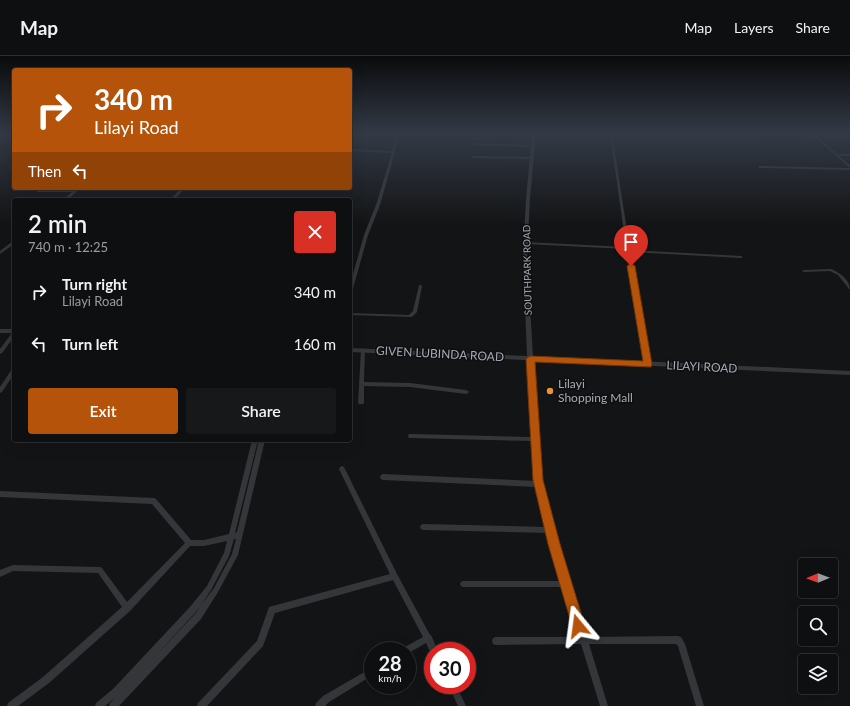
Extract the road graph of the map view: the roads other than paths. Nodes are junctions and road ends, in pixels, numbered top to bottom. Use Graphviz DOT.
graph roads {
  1 [pos="390,163"];
  2 [pos="532,163"];
  3 [pos="615,163"];
  4 [pos="760,166"];
  5 [pos="850,168"];
  6 [pos="181,190"];
  7 [pos="38,191"];
  8 [pos="75,191"];
  9 [pos="67,198"];
  10 [pos="174,198"];
  11 [pos="525,243"];
  12 [pos="12,245"];
  13 [pos="628,250"];
  14 [pos="0,254"];
  15 [pos="741,257"];
  16 [pos="804,271"];
  17 [pos="352,285"];
  18 [pos="420,286"];
  19 [pos="850,288"];
  20 [pos="352,314"];
  21 [pos="0,331"];
  22 [pos="12,332"];
  23 [pos="12,335"];
  24 [pos="352,350"];
  25 [pos="363,350"];
  26 [pos="0,352"];
  27 [pos="530,359"];
  28 [pos="648,364"];
  29 [pos="12,373"];
  30 [pos="850,374"];
  31 [pos="362,384"];
  32 [pos="0,391"];
  33 [pos="466,392"];
  34 [pos="362,403"];
  35 [pos="411,436"];
  36 [pos="534,439"];
  37 [pos="255,442"];
  38 [pos="262,442"];
  39 [pos="342,469"];
  40 [pos="383,477"];
  41 [pos="539,484"];
  42 [pos="0,494"];
  43 [pos="423,527"];
  44 [pos="550,530"];
  45 [pos="239,535"];
  46 [pos="231,537"];
  47 [pos="189,543"];
  48 [pos="0,574"];
  49 [pos="395,576"];
  50 [pos="463,584"];
  51 [pos="566,584"];
  52 [pos="127,608"];
  53 [pos="428,638"];
  54 [pos="496,641"];
  55 [pos="583,641"];
  56 [pos="430,642"];
  57 [pos="416,645"];
  58 [pos="364,676"];
  59 [pos="456,694"];
  60 [pos="11,706"];
  61 [pos="99,706"];
  62 [pos="113,706"];
  63 [pos="201,706"];
  64 [pos="319,706"];
  65 [pos="462,706"];
  66 [pos="604,706"];
  67 [pos="700,706"];
  1 -- 17 [label="street"];
  2 -- 11 [label="street, SOUTHPARK ROAD"];
  3 -- 13 [label="street"];
  4 -- 5 [label="street"];
  6 -- 10 [label="street"];
  7 -- 8 [label="street"];
  8 -- 9 [label="street"];
  11 -- 13 [label="street"];
  11 -- 27 [label="street, SOUTHPARK ROAD"];
  12 -- 14 [label="street"];
  13 -- 15 [label="street"];
  13 -- 28 [label="street"];
  16 -- 19 [label="street"];
  18 -- 20 [label="street"];
  21 -- 22 [label="street"];
  23 -- 26 [label="street"];
  24 -- 25 [label="street, GIVEN LUBINDA ROAD"];
  25 -- 27 [label="street, GIVEN LUBINDA ROAD"];
  25 -- 31 [label="street"];
  27 -- 28 [label="street, LILAYI ROAD"];
  27 -- 36 [label="street"];
  28 -- 30 [label="street, LILAYI ROAD"];
  29 -- 32 [label="street"];
  31 -- 33 [label="street"];
  31 -- 34 [label="street"];
  35 -- 36 [label="street"];
  36 -- 41 [label="street"];
  37 -- 46 [label="street"];
  38 -- 45 [label="street"];
  39 -- 49 [label="street"];
  40 -- 41 [label="street"];
  41 -- 44 [label="street"];
  42 -- 47 [label="street"];
  43 -- 44 [label="street"];
  44 -- 51 [label="street"];
  45 -- 46 [label="street"];
  45 -- 62 [label="street"];
  46 -- 47 [label="street"];
  46 -- 61 [label="street"];
  47 -- 52 [label="street"];
  48 -- 52 [label="street"];
  49 -- 53 [label="street"];
  49 -- 63 [label="street"];
  50 -- 51 [label="street"];
  51 -- 55 [label="street"];
  52 -- 60 [label="street"];
  53 -- 56 [label="street"];
  53 -- 57 [label="street"];
  54 -- 55 [label="street"];
  55 -- 66 [label="street"];
  55 -- 67 [label="street"];
  58 -- 64 [label="street"];
  59 -- 65 [label="street"];
}
